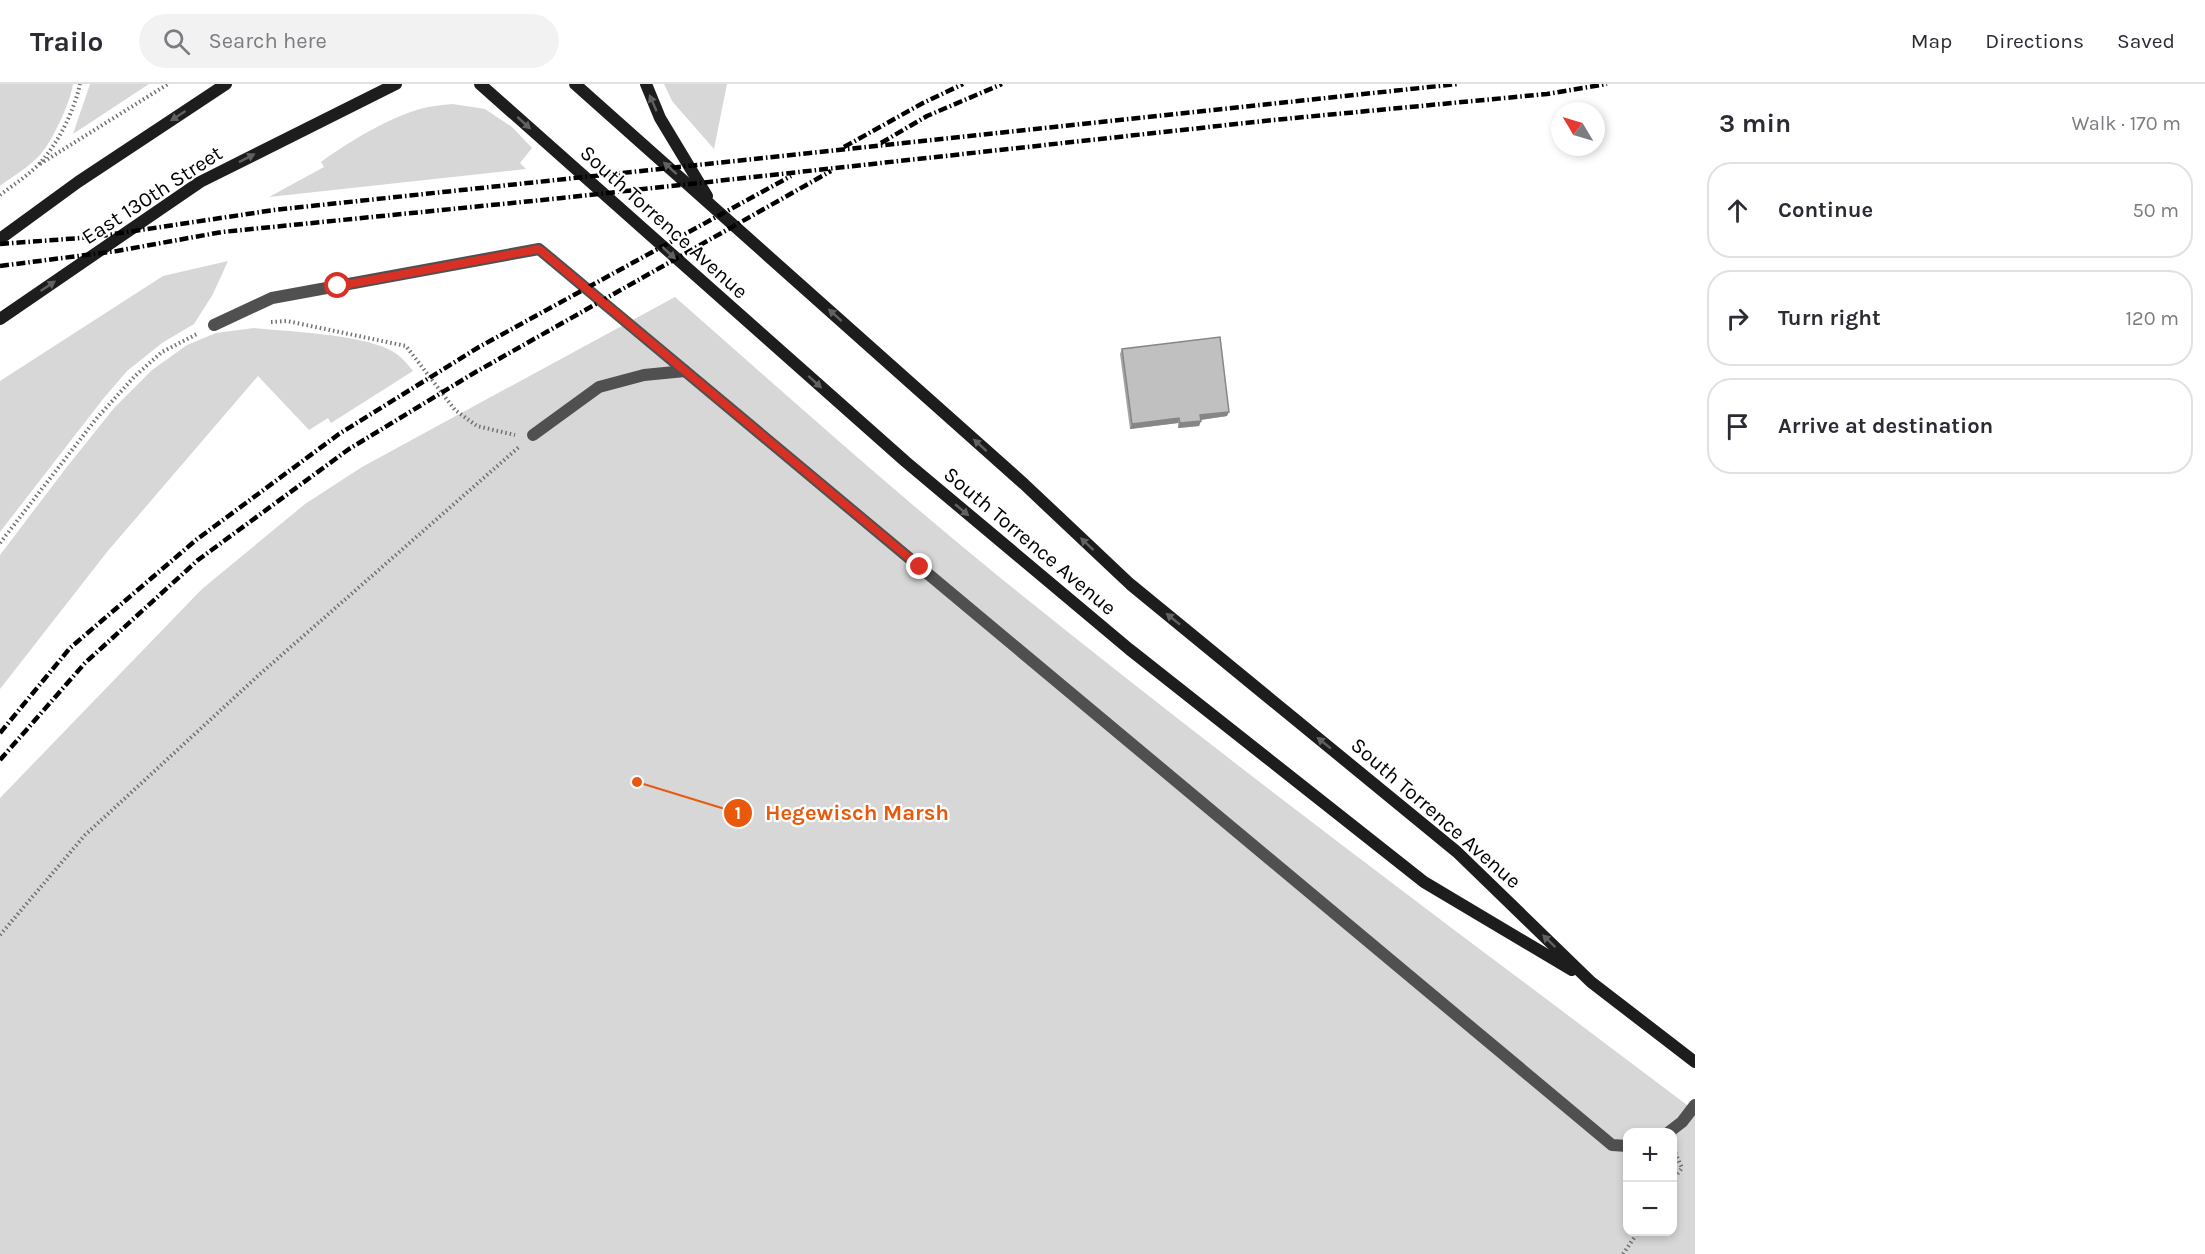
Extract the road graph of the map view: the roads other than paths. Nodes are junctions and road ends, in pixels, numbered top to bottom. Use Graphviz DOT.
graph roads {
  1 [pos="226,84"];
  2 [pos="396,84"];
  3 [pos="480,84"];
  4 [pos="575,84"];
  5 [pos="646,84"];
  6 [pos="714,207"];
  7 [pos="0,239"];
  8 [pos="0,319"];
  9 [pos="214,325"];
  10 [pos="685,371"];
  11 [pos="533,435"];
  12 [pos="1591,982"];
  13 [pos="1695,1062"];
  14 [pos="1695,1105"];
  15 [pos="1674,1128"];
  16 [pos="1623,1146"];
  1 -- 7 [label="main road, one-way"];
  8 -- 2 [label="main road, East 130th Street, one-way"];
  3 -- 12 [label="main road, South Torrence Avenue, one-way"];
  6 -- 4 [label="main road, South Torrence Avenue, one-way"];
  6 -- 5 [label="main road, one-way"];
  12 -- 6 [label="main road, South Torrence Avenue, one-way"];
  9 -- 10 [label="lane"];
  10 -- 11 [label="lane"];
  10 -- 16 [label="lane"];
  12 -- 13 [label="main road, South Torrence Avenue"];
  14 -- 15 [label="lane"];
}
